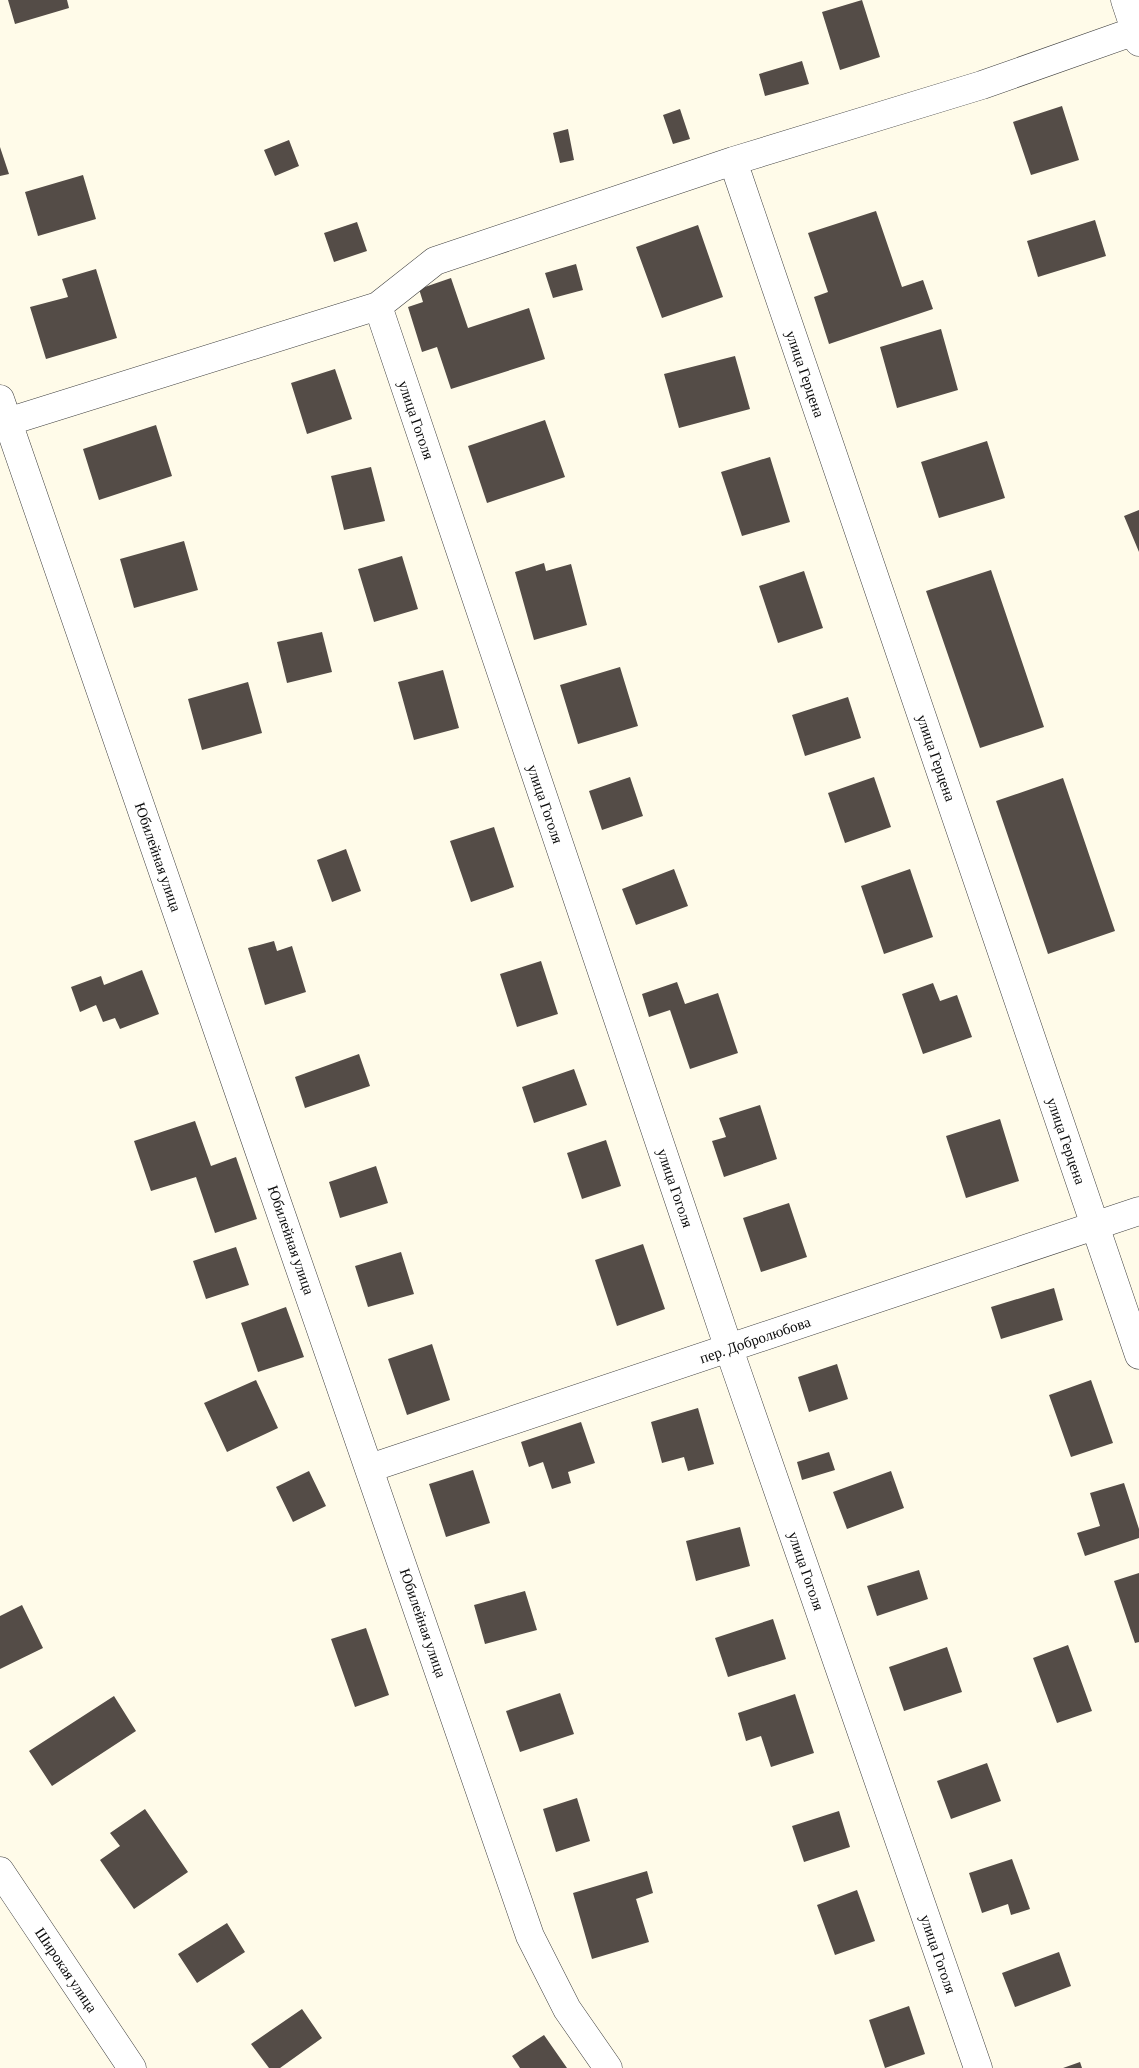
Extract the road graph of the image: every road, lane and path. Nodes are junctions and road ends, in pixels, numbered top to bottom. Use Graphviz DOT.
graph roads {
  1 [pos="1125,0"];
  2 [pos="1137,36"];
  3 [pos="733,161"];
  4 [pos="378,306"];
  5 [pos="4,411"];
  6 [pos="1139,1211"];
  7 [pos="1095,1226"];
  8 [pos="729,1349"];
  9 [pos="1139,1355"];
  10 [pos="370,1468"];
  11 [pos="0,1871"];
  12 [pos="132,2068"];
  13 [pos="608,2068"];
  14 [pos="978,2068"];
  1 -- 2 [label="street"];
  2 -- 3 [label="street"];
  3 -- 4 [label="street"];
  3 -- 7 [label="street, улица Герцена"];
  4 -- 5 [label="street"];
  4 -- 8 [label="street, улица Гоголя"];
  5 -- 10 [label="street, Юбилейная улица"];
  6 -- 7 [label="street, пер. Добролюбова"];
  7 -- 8 [label="street, пер. Добролюбова"];
  7 -- 9 [label="street, улица Герцена"];
  8 -- 10 [label="street, пер. Добролюбова"];
  8 -- 14 [label="street, улица Гоголя"];
  10 -- 13 [label="street, Юбилейная улица"];
  11 -- 12 [label="street, Широкая улица"];
}
